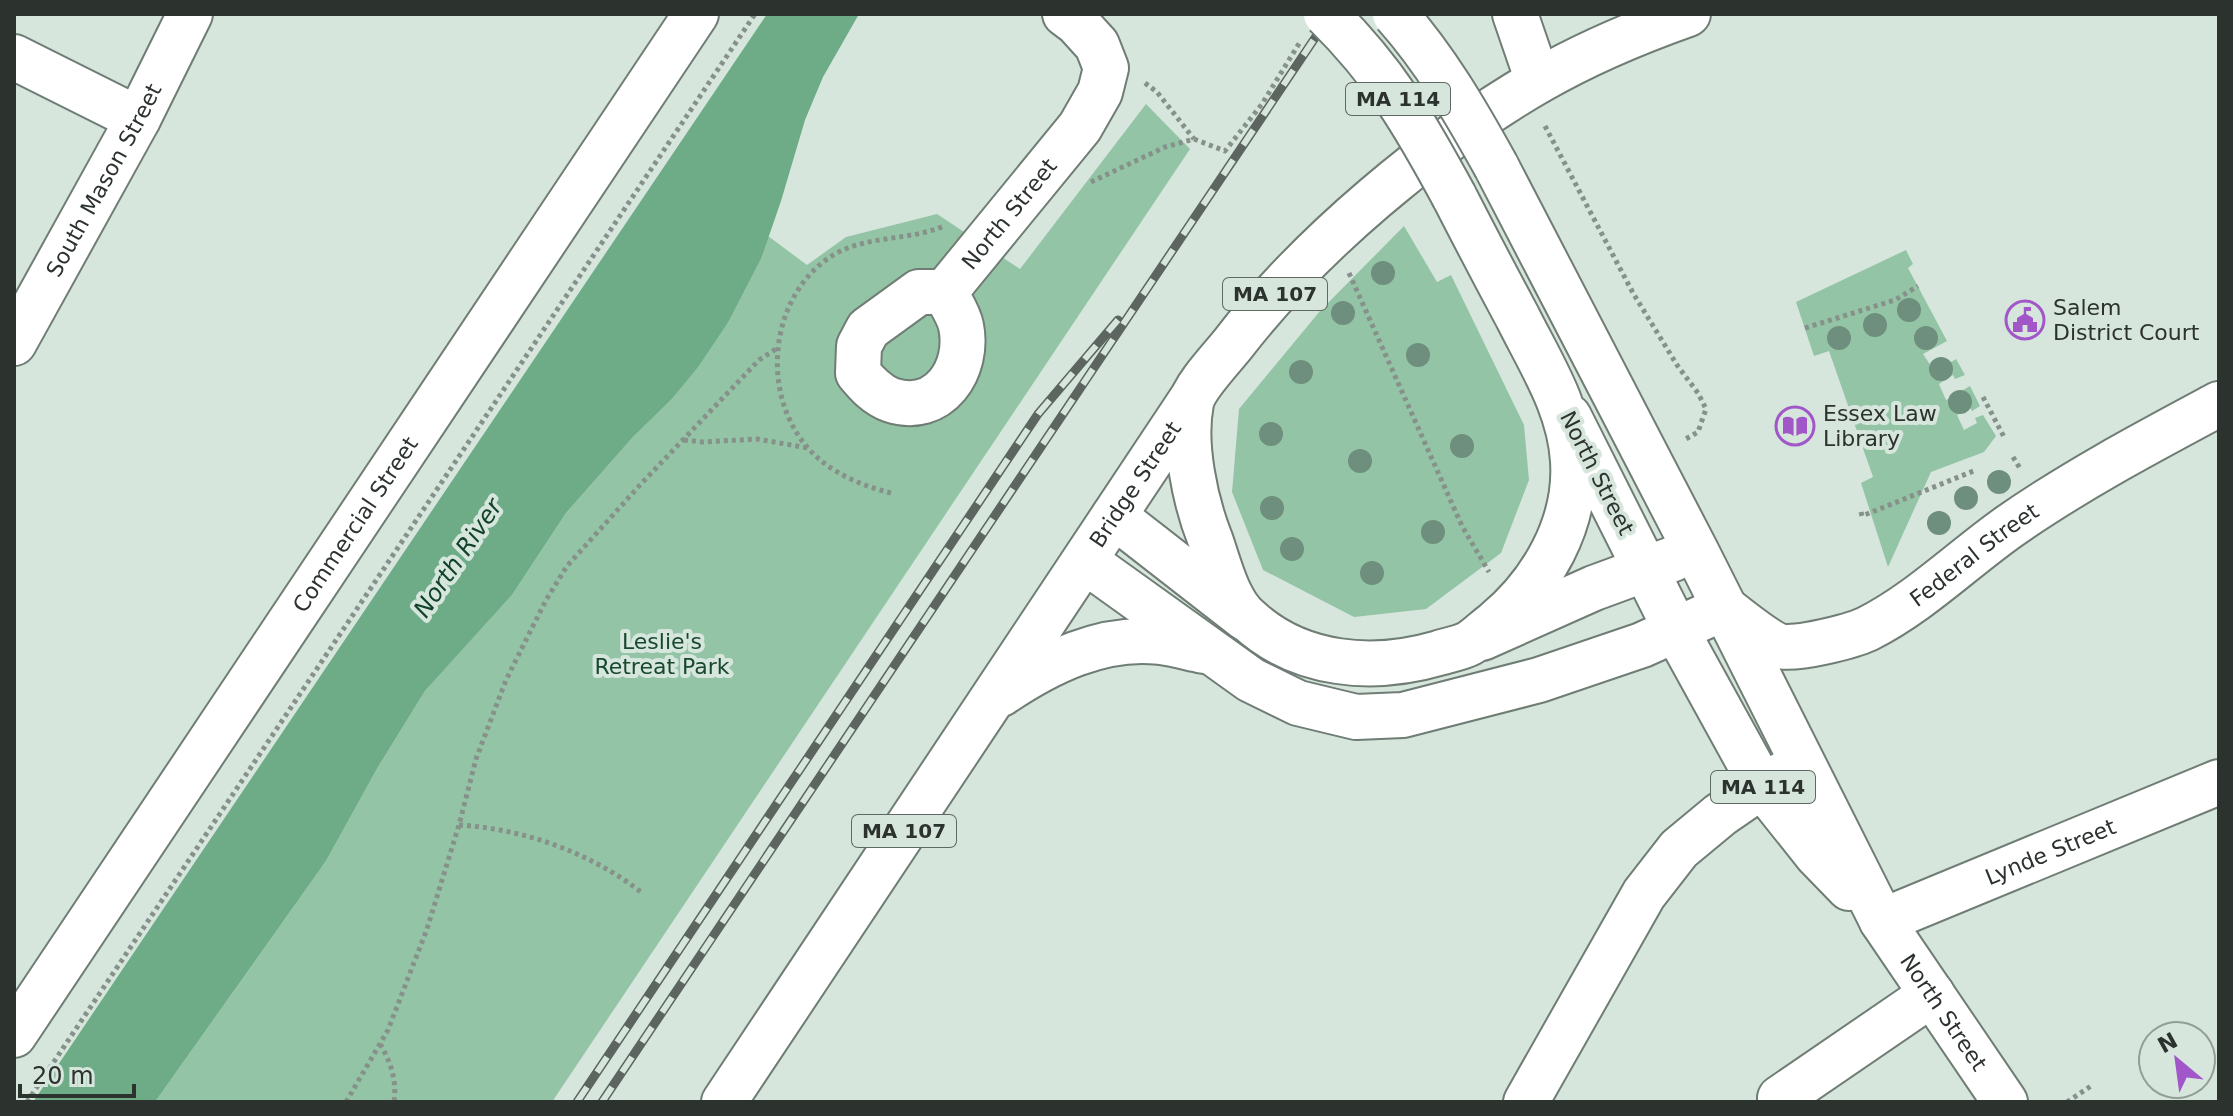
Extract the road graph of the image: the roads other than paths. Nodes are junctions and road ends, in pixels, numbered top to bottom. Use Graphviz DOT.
graph roads {
  1 [pos="190,14"];
  2 [pos="696,14"];
  3 [pos="1065,14"];
  4 [pos="1395,14"];
  5 [pos="1515,14"];
  6 [pos="1688,14"];
  7 [pos="1315,24"];
  8 [pos="14,57"];
  9 [pos="1532,85"];
  10 [pos="138,119"];
  11 [pos="945,292"];
  12 [pos="14,343"];
  13 [pos="1191,400"];
  14 [pos="1562,402"];
  15 [pos="2219,404"];
  16 [pos="1114,516"];
  17 [pos="1696,551"];
  18 [pos="1085,561"];
  19 [pos="1644,568"];
  20 [pos="1724,608"];
  21 [pos="1245,618"];
  22 [pos="1676,630"];
  23 [pos="1469,644"];
  24 [pos="1210,652"];
  25 [pos="992,699"];
  26 [pos="1801,764"];
  27 [pos="2219,782"];
  28 [pos="1762,786"];
  29 [pos="1882,921"];
  30 [pos="1932,994"];
  31 [pos="14,1035"];
  32 [pos="1780,1098"];
  33 [pos="724,1102"];
  34 [pos="1526,1102"];
  35 [pos="2005,1102"];
  1 -- 10 [label="main road, South Mason Street"];
  2 -- 31 [label="main road, Commercial Street"];
  3 -- 11 [label="main road, North Street"];
  4 -- 17 [label="main road, North Street / MA 114, bridge"];
  5 -- 9 [label="main road"];
  6 -- 9 [label="main road, Bridge Street / MA 107"];
  7 -- 14 [label="main road, North Street / MA 114, bridge"];
  8 -- 10 [label="main road"];
  9 -- 13 [label="main road, Bridge Street / MA 107"];
  10 -- 12 [label="main road, South Mason Street"];
  13 -- 16 [label="main road, Bridge Street / MA 107"];
  13 -- 21 [label="main road"];
  14 -- 19 [label="main road, North Street / MA 114"];
  14 -- 23 [label="main road"];
  15 -- 20 [label="main road, Federal Street"];
  16 -- 18 [label="main road, Bridge Street / MA 107"];
  16 -- 21 [label="main road"];
  17 -- 19 [label="main road"];
  17 -- 20 [label="main road, North Street / MA 114"];
  18 -- 24 [label="main road"];
  18 -- 25 [label="main road, Bridge Street / MA 107"];
  19 -- 22 [label="main road, North Street / MA 114"];
  19 -- 23 [label="main road"];
  20 -- 22 [label="main road"];
  20 -- 26 [label="main road, North Street / MA 114"];
  21 -- 23 [label="main road"];
  22 -- 24 [label="main road"];
  22 -- 28 [label="main road, North Street / MA 114"];
  24 -- 25 [label="main road"];
  25 -- 33 [label="main road, Bridge Street / MA 107"];
  26 -- 28 [label="main road"];
  26 -- 29 [label="main road, North Street / MA 114"];
  27 -- 29 [label="main road, Lynde Street"];
  28 -- 29 [label="main road, North Street / MA 114"];
  28 -- 34 [label="main road"];
  29 -- 30 [label="main road, North Street / MA 114"];
  30 -- 32 [label="main road"];
  30 -- 35 [label="main road, North Street / MA 114"];
}
